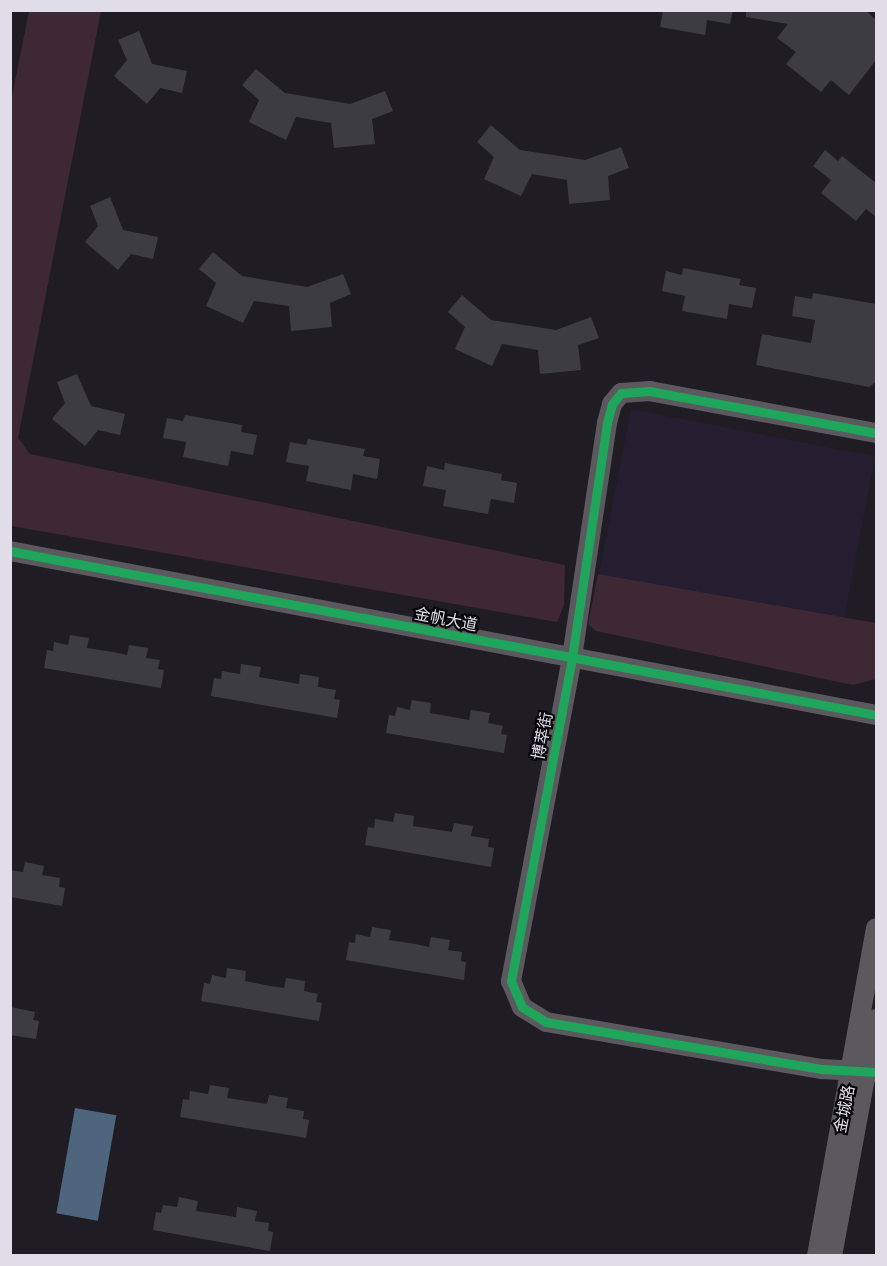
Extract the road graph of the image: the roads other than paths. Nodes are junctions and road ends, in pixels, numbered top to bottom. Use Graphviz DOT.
graph roads {
  1 [pos="876,433"];
  2 [pos="10,551"];
  3 [pos="572,658"];
  4 [pos="876,715"];
  5 [pos="876,927"];
  6 [pos="876,1018"];
  7 [pos="865,1072"];
  8 [pos="817,1256"];
  9 [pos="832,1256"];
  1 -- 3 [label="street, 博萃街"];
  2 -- 3 [label="street, 金帆大道"];
  3 -- 4 [label="street, 金帆大道"];
  3 -- 7 [label="street, 博萃街"];
  5 -- 7 [label="street, 金城路"];
  6 -- 7 [label="street, 金城路"];
  7 -- 8 [label="street, 金城路"];
  7 -- 9 [label="street, 金城路"];
}
